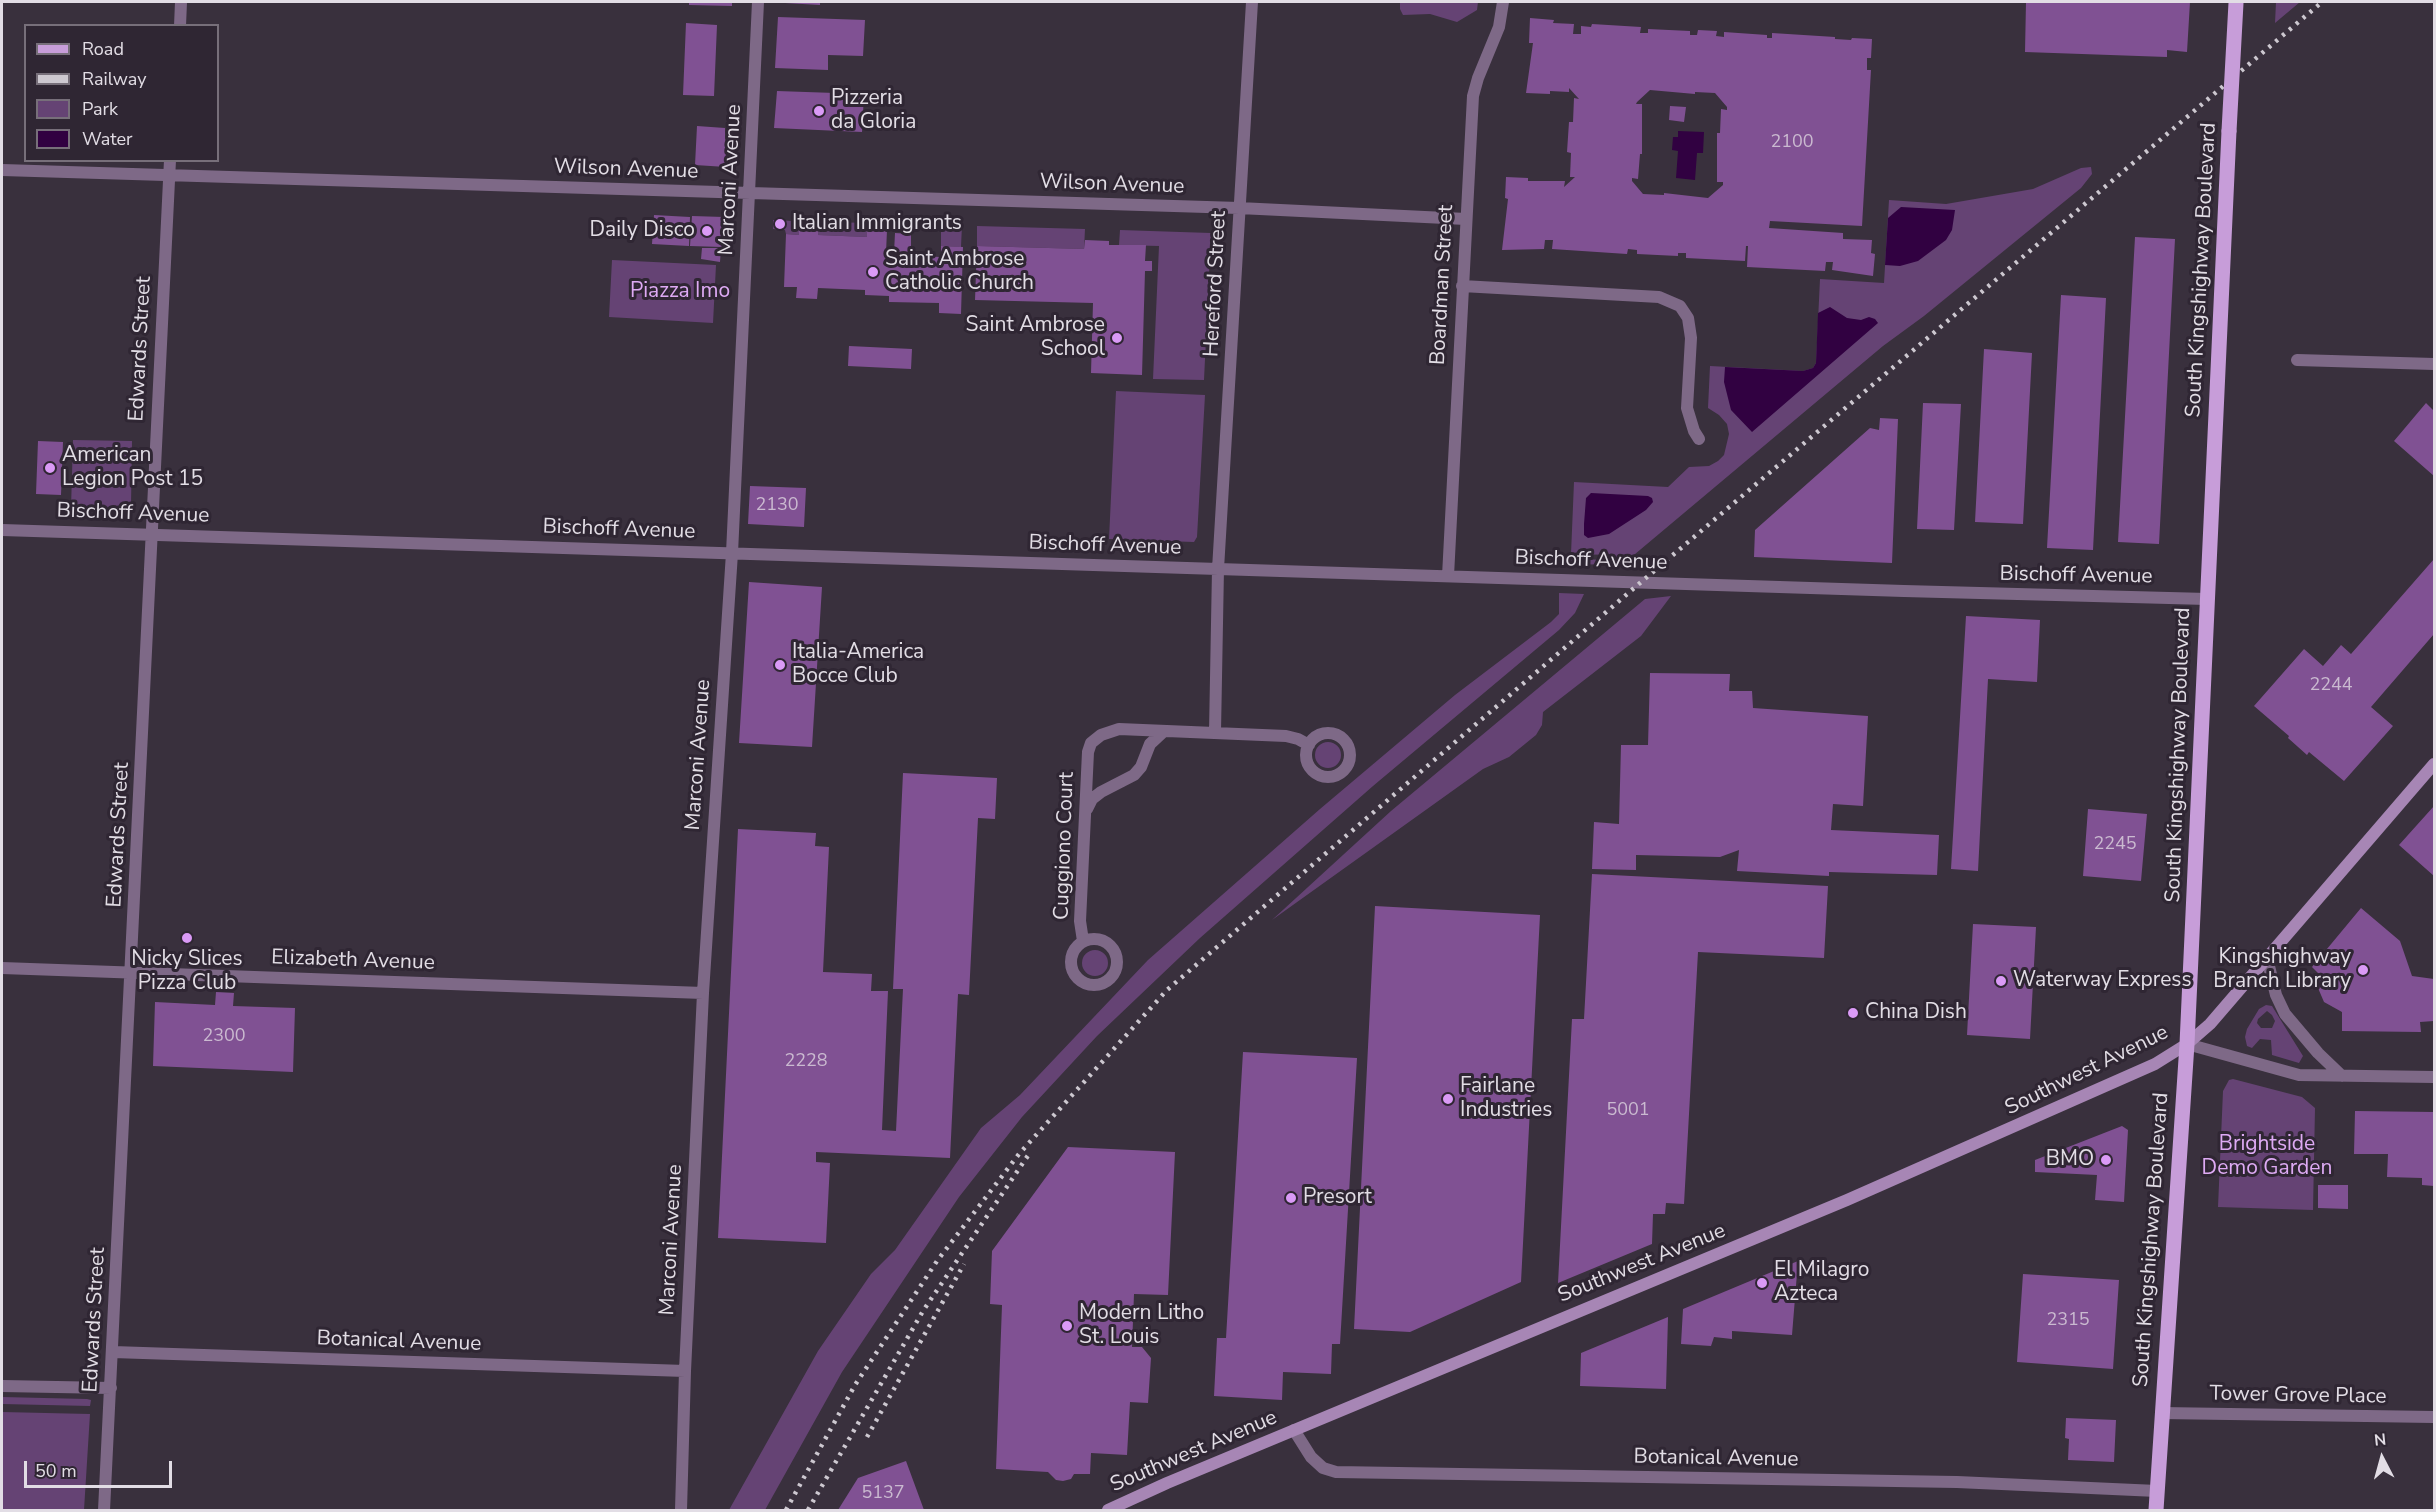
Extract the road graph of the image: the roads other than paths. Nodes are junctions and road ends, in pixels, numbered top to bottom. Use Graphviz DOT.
graph roads {
  1 [pos="181,2"];
  2 [pos="758,2"];
  3 [pos="1252,2"];
  4 [pos="1503,2"];
  5 [pos="2236,2"];
  6 [pos="180,24"];
  7 [pos="170,162"];
  8 [pos="2,170"];
  9 [pos="169,175"];
  10 [pos="750,193"];
  11 [pos="1239,208"];
  12 [pos="1466,219"];
  13 [pos="1462,286"];
  14 [pos="2297,360"];
  15 [pos="2434,364"];
  16 [pos="1699,439"];
  17 [pos="2,530"];
  18 [pos="151,534"];
  19 [pos="732,553"];
  20 [pos="1218,569"];
  21 [pos="1448,576"];
  22 [pos="2207,599"];
  23 [pos="1164,731"];
  24 [pos="1215,732"];
  25 [pos="1309,745"];
  26 [pos="2434,764"];
  27 [pos="1085,813"];
  28 [pos="1083,941"];
  29 [pos="2267,958"];
  30 [pos="2,968"];
  31 [pos="132,974"];
  32 [pos="703,993"];
  33 [pos="2187,1044"];
  34 [pos="2342,1076"];
  35 [pos="2434,1077"];
  36 [pos="112,1352"];
  37 [pos="684,1371"];
  38 [pos="2,1386"];
  39 [pos="111,1388"];
  40 [pos="2161,1413"];
  41 [pos="2434,1417"];
  42 [pos="1294,1430"];
  43 [pos="2157,1491"];
  44 [pos="104,1510"];
  45 [pos="681,1510"];
  46 [pos="1108,1510"];
  47 [pos="2156,1510"];
  1 -- 6 [label="street"];
  2 -- 10 [label="street, Marconi Avenue"];
  3 -- 11 [label="street, Hereford Street"];
  4 -- 12 [label="street, Boardman Street"];
  5 -- 22 [label="main road, South Kingshighway Boulevard, bridge"];
  7 -- 9 [label="street, Edwards Street"];
  8 -- 9 [label="street, Wilson Avenue"];
  9 -- 10 [label="street, Wilson Avenue"];
  9 -- 18 [label="street, Edwards Street"];
  10 -- 11 [label="street, Wilson Avenue"];
  10 -- 19 [label="street, Marconi Avenue"];
  11 -- 12 [label="street, Wilson Avenue"];
  11 -- 20 [label="street, Hereford Street"];
  12 -- 13 [label="street, Boardman Street"];
  13 -- 16 [label="street"];
  13 -- 21 [label="street, Boardman Street"];
  14 -- 15 [label="street"];
  17 -- 18 [label="street, Bischoff Avenue"];
  18 -- 19 [label="street, Bischoff Avenue"];
  18 -- 31 [label="street, Edwards Street"];
  19 -- 20 [label="street, Bischoff Avenue"];
  19 -- 32 [label="street, Marconi Avenue"];
  20 -- 21 [label="street, Bischoff Avenue"];
  20 -- 24 [label="street, Hereford Street"];
  21 -- 22 [label="street, Bischoff Avenue"];
  22 -- 33 [label="main road, South Kingshighway Boulevard"];
  23 -- 24 [label="street"];
  23 -- 27 [label="street"];
  23 -- 27 [label="street, Cuggiono Court"];
  24 -- 25 [label="street"];
  26 -- 29 [label="street, Southwest Avenue"];
  27 -- 28 [label="street, Cuggiono Court"];
  29 -- 33 [label="street, Southwest Avenue"];
  29 -- 34 [label="street"];
  30 -- 31 [label="street, Elizabeth Avenue"];
  31 -- 32 [label="street, Elizabeth Avenue"];
  31 -- 36 [label="street, Edwards Street"];
  32 -- 37 [label="street, Marconi Avenue"];
  33 -- 34 [label="street"];
  33 -- 40 [label="main road, South Kingshighway Boulevard"];
  33 -- 42 [label="street, Southwest Avenue"];
  34 -- 35 [label="street"];
  36 -- 37 [label="street, Botanical Avenue"];
  36 -- 39 [label="street, Edwards Street"];
  37 -- 45 [label="street, Marconi Avenue"];
  38 -- 39 [label="street"];
  39 -- 44 [label="street, Edwards Street"];
  40 -- 41 [label="street, Tower Grove Place"];
  40 -- 43 [label="main road, South Kingshighway Boulevard"];
  42 -- 43 [label="street, Botanical Avenue"];
  42 -- 46 [label="street, Southwest Avenue"];
  43 -- 47 [label="main road, South Kingshighway Boulevard"];
}
